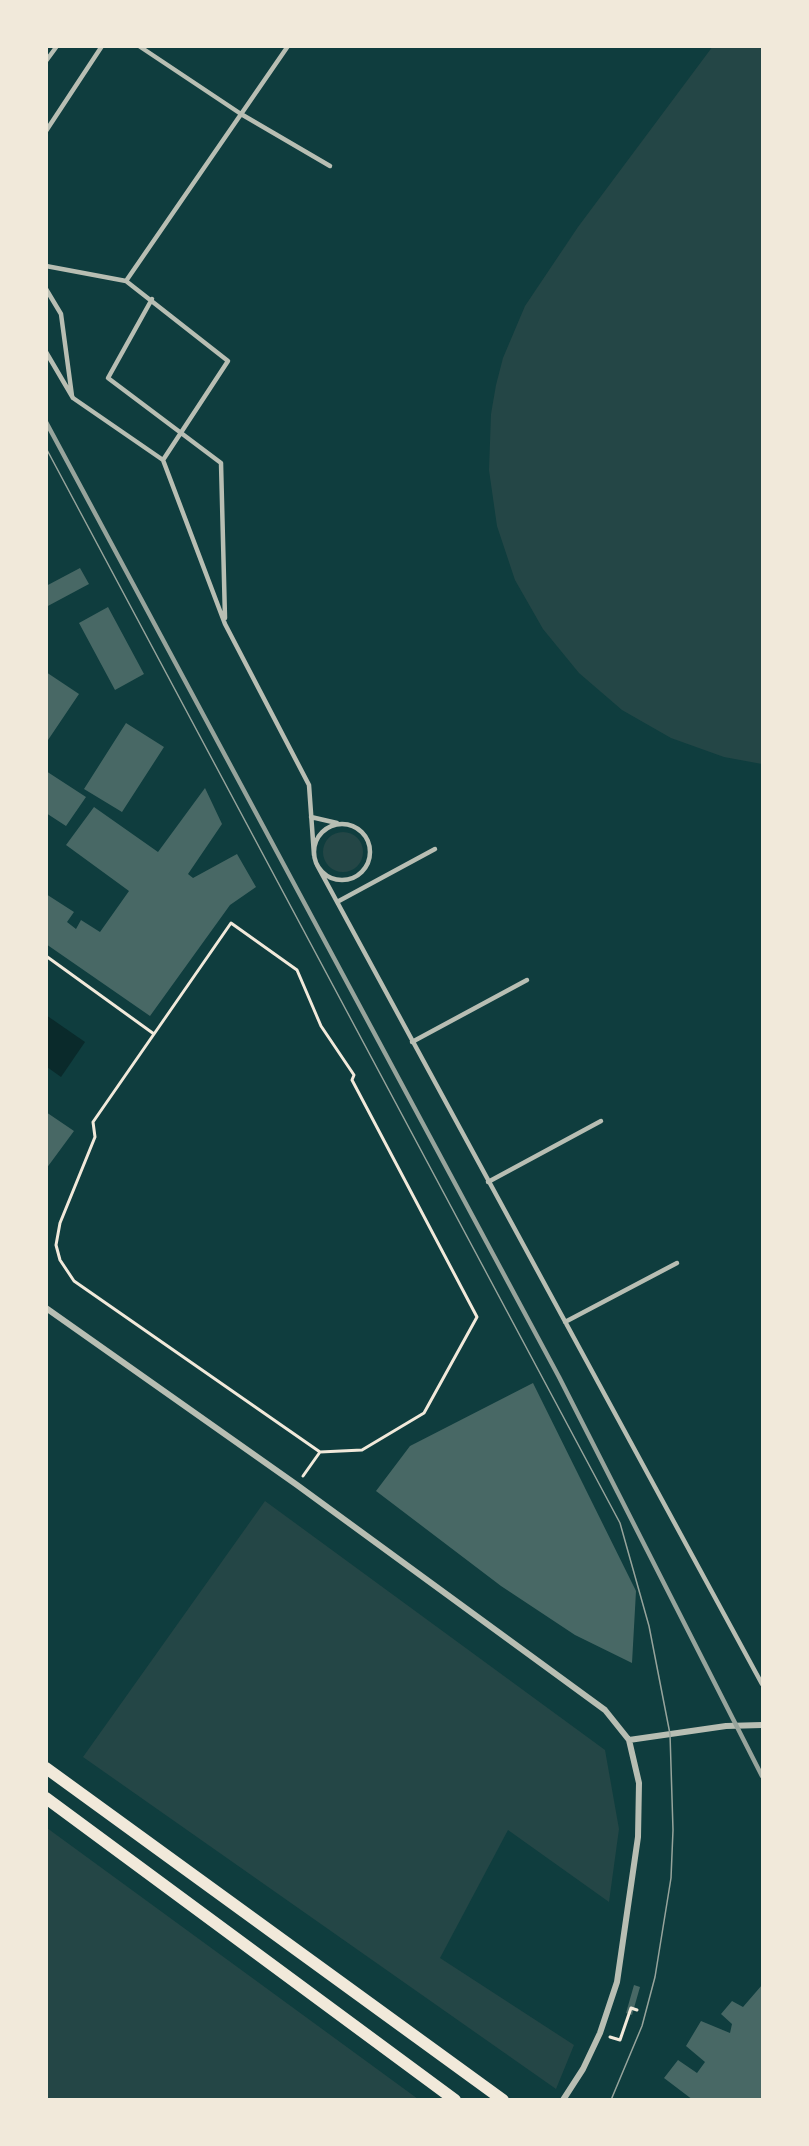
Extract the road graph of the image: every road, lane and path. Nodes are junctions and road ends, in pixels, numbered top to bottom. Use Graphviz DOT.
graph roads {
  1 [pos="57,46"];
  2 [pos="102,46"];
  3 [pos="139,46"];
  4 [pos="288,46"];
  5 [pos="46,62"];
  6 [pos="241,114"];
  7 [pos="46,131"];
  8 [pos="330,166"];
  9 [pos="46,266"];
  10 [pos="126,280"];
  11 [pos="46,289"];
  12 [pos="152,299"];
  13 [pos="46,352"];
  14 [pos="73,398"];
  15 [pos="181,432"];
  16 [pos="163,460"];
  17 [pos="225,624"];
  18 [pos="311,817"];
  19 [pos="344,824"];
  20 [pos="435,849"];
  21 [pos="314,855"];
  22 [pos="317,865"];
  23 [pos="337,902"];
  24 [pos="46,956"];
  25 [pos="527,980"];
  26 [pos="154,1034"];
  27 [pos="412,1042"];
  28 [pos="601,1121"];
  29 [pos="488,1182"];
  30 [pos="677,1263"];
  31 [pos="46,1308"];
  32 [pos="565,1322"];
  33 [pos="320,1452"];
  34 [pos="297,1485"];
  35 [pos="762,1684"];
  36 [pos="762,1725"];
  37 [pos="629,1740"];
  38 [pos="46,1768"];
  39 [pos="46,1798"];
  40 [pos="637,2010"];
  41 [pos="600,2033"];
  42 [pos="455,2100"];
  43 [pos="503,2100"];
  44 [pos="563,2100"];
  1 -- 5 [label="lane"];
  2 -- 7 [label="lane"];
  3 -- 6 [label="lane"];
  4 -- 6 [label="lane"];
  6 -- 8 [label="lane"];
  6 -- 10 [label="lane"];
  9 -- 10 [label="lane"];
  10 -- 12 [label="lane"];
  11 -- 14 [label="lane"];
  12 -- 15 [label="lane"];
  12 -- 15 [label="lane"];
  13 -- 14 [label="lane"];
  14 -- 16 [label="lane"];
  15 -- 16 [label="lane"];
  15 -- 17 [label="lane"];
  16 -- 17 [label="lane"];
  17 -- 18 [label="lane"];
  18 -- 19 [label="lane"];
  18 -- 21 [label="lane"];
  19 -- 21 [label="lane"];
  19 -- 22 [label="lane"];
  20 -- 23 [label="lane"];
  21 -- 22 [label="lane"];
  22 -- 23 [label="lane"];
  23 -- 27 [label="lane"];
  24 -- 26 [label="path"];
  25 -- 27 [label="lane"];
  26 -- 33 [label="path"];
  26 -- 33 [label="path"];
  27 -- 29 [label="lane"];
  28 -- 29 [label="lane"];
  29 -- 32 [label="lane"];
  30 -- 32 [label="lane"];
  31 -- 34 [label="street"];
  32 -- 35 [label="lane"];
  33 -- 34 [label="path"];
  34 -- 37 [label="street"];
  36 -- 37 [label="street"];
  37 -- 41 [label="street"];
  38 -- 43 [label="main road"];
  39 -- 42 [label="main road"];
  40 -- 41 [label="path"];
  41 -- 44 [label="street"];
}
